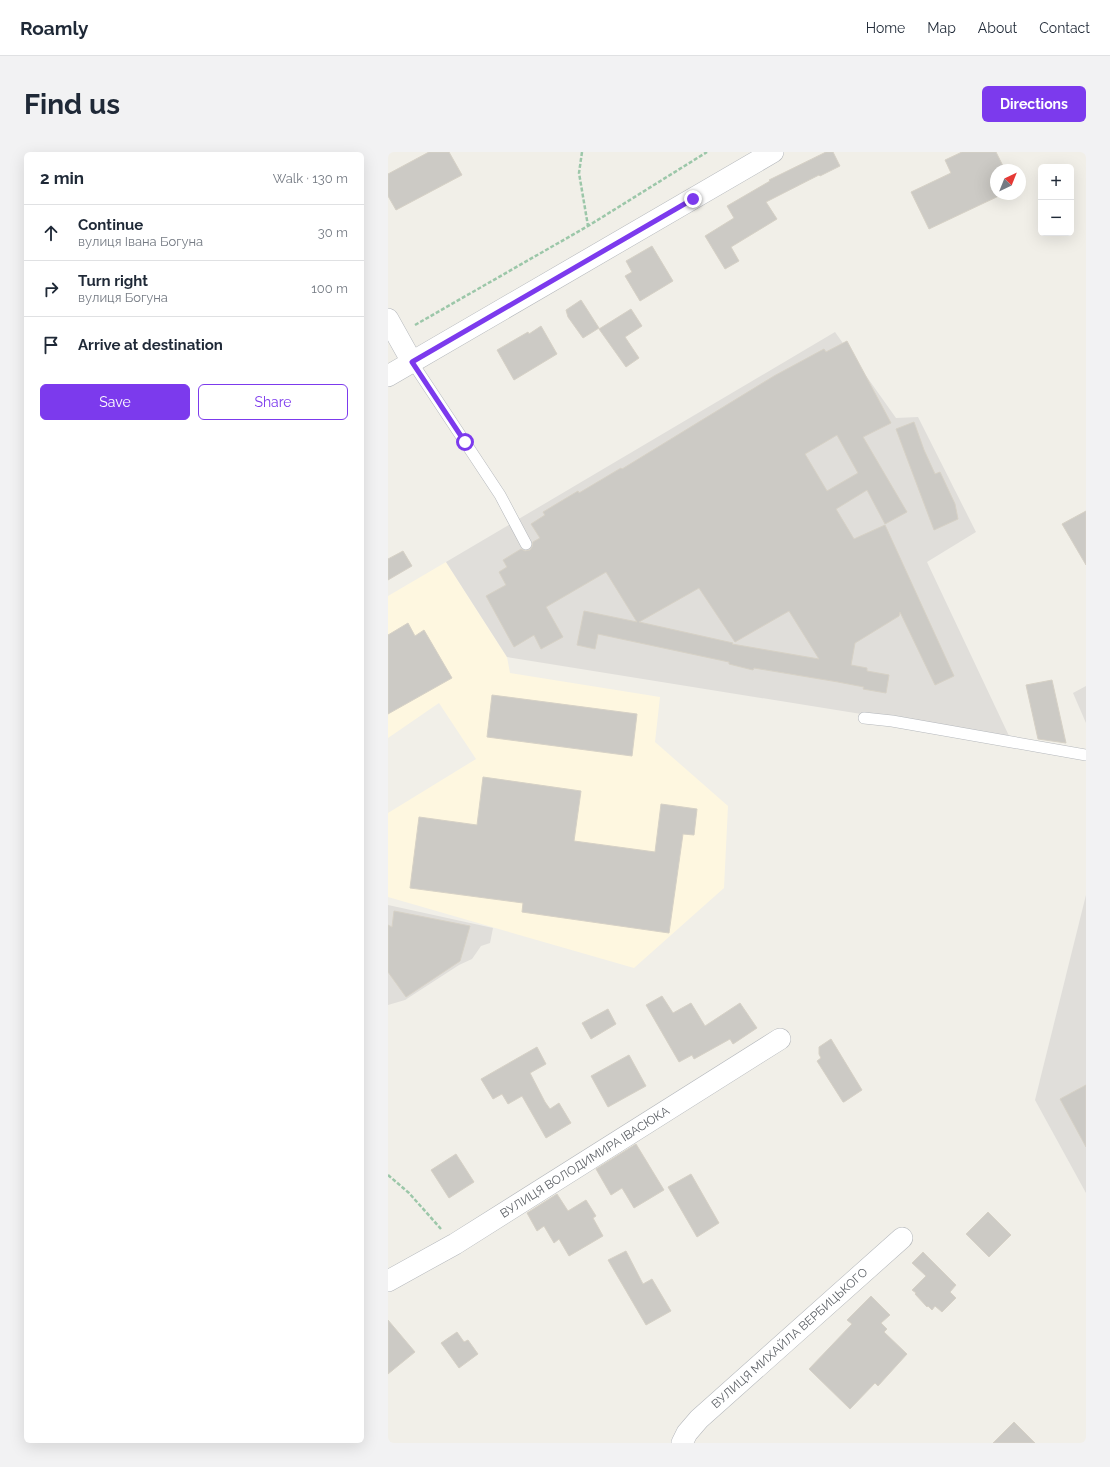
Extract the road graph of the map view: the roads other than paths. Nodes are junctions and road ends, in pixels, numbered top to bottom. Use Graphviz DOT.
graph roads {
  1 [pos="773,152"];
  2 [pos="392,327"];
  3 [pos="412,362"];
  4 [pos="388,376"];
  5 [pos="526,544"];
  6 [pos="864,718"];
  7 [pos="1086,755"];
  8 [pos="780,1039"];
  9 [pos="902,1238"];
  10 [pos="388,1281"];
  11 [pos="682,1443"];
  1 -- 3 [label="street"];
  2 -- 3 [label="street"];
  3 -- 4 [label="street"];
  3 -- 5 [label="lane"];
  6 -- 7 [label="lane"];
  8 -- 10 [label="street, ВУЛИЦЯ ВОЛОДИМИРА ІВАСЮКА"];
  9 -- 11 [label="street, ВУЛИЦЯ МИХАЙЛА ВЕРБИЦЬКОГО"];
}
